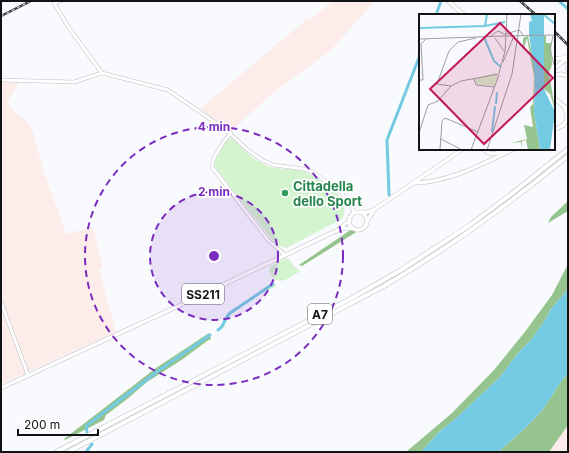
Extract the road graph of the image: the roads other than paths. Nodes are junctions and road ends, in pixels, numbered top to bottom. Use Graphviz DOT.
graph roads {
  1 [pos="61,1"];
  2 [pos="448,1"];
  3 [pos="463,14"];
  4 [pos="555,58"];
  5 [pos="568,58"];
  6 [pos="555,68"];
  7 [pos="568,70"];
  8 [pos="102,73"];
  9 [pos="555,75"];
  10 [pos="568,76"];
  11 [pos="1,80"];
  12 [pos="555,99"];
  13 [pos="564,107"];
  14 [pos="568,110"];
  15 [pos="568,124"];
  16 [pos="563,125"];
  17 [pos="555,129"];
  18 [pos="231,134"];
  19 [pos="568,149"];
  20 [pos="461,150"];
  21 [pos="484,150"];
  22 [pos="504,150"];
  23 [pos="512,150"];
  24 [pos="568,156"];
  25 [pos="413,183"];
  26 [pos="375,209"];
  27 [pos="355,212"];
  28 [pos="361,212"];
  29 [pos="350,220"];
  30 [pos="367,221"];
  31 [pos="353,228"];
  32 [pos="338,230"];
  33 [pos="285,255"];
  34 [pos="1,302"];
  35 [pos="28,375"];
  36 [pos="1,388"];
  37 [pos="56,452"];
  38 [pos="68,452"];
  1 -- 8 [label="street"];
  2 -- 3 [label="main road"];
  4 -- 5 [label="main road"];
  5 -- 6 [label="main road"];
  5 -- 7 [label="main road"];
  8 -- 11 [label="street"];
  8 -- 18 [label="street"];
  9 -- 10 [label="main road"];
  12 -- 13 [label="main road"];
  13 -- 14 [label="main road"];
  13 -- 16 [label="main road"];
  15 -- 16 [label="main road"];
  16 -- 17 [label="main road"];
  18 -- 27 [label="street"];
  18 -- 33 [label="street"];
  19 -- 37 [label="highway, A7"];
  20 -- 25 [label="main road, SS211"];
  21 -- 22 [label="main road"];
  23 -- 25 [label="main road"];
  24 -- 38 [label="highway, A7"];
  25 -- 26 [label="main road, SS211"];
  26 -- 28 [label="main road, SS211"];
  26 -- 30 [label="main road, SS211"];
  27 -- 28 [label="main road, SS211"];
  27 -- 29 [label="main road, SS211"];
  28 -- 30 [label="main road"];
  29 -- 31 [label="main road"];
  29 -- 32 [label="main road, SS211"];
  30 -- 31 [label="main road, SS211"];
  31 -- 32 [label="main road, SS211"];
  32 -- 33 [label="main road, SS211"];
  33 -- 35 [label="main road, SS211"];
  34 -- 35 [label="street"];
  35 -- 36 [label="main road, SS211"];
}
